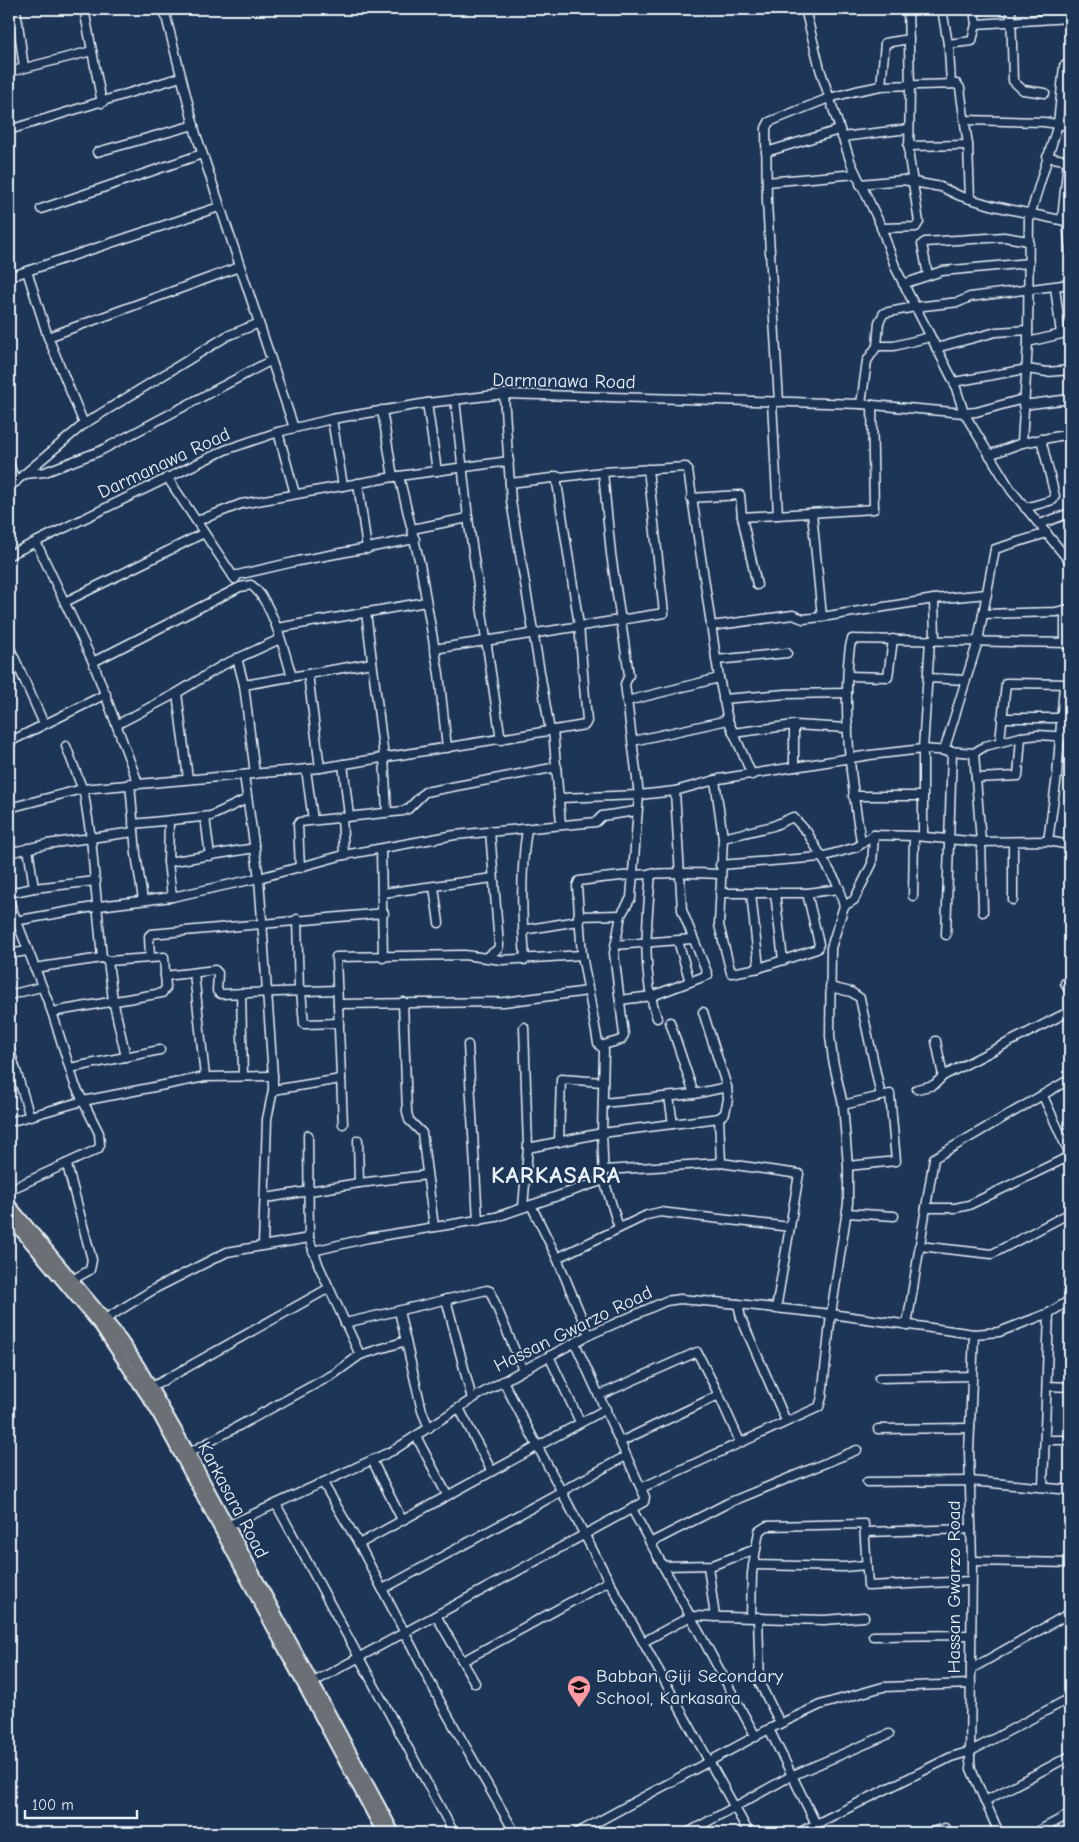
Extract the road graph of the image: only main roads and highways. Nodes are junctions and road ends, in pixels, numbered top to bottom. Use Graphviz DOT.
graph roads {
  1 [pos="9,1204"];
  2 [pos="9,1218"];
  3 [pos="102,1321"];
  4 [pos="223,1528"];
  5 [pos="384,1833"];
  6 [pos="394,1833"];
  1 -- 3 [label="main road, Karkasara Road"];
  2 -- 3 [label="main road, Karkasara Road"];
  3 -- 4 [label="main road, Karkasara Road"];
  3 -- 4 [label="main road, Karkasara Road"];
  4 -- 5 [label="main road, Karkasara Road"];
  4 -- 6 [label="main road, Karkasara Road"];
}
